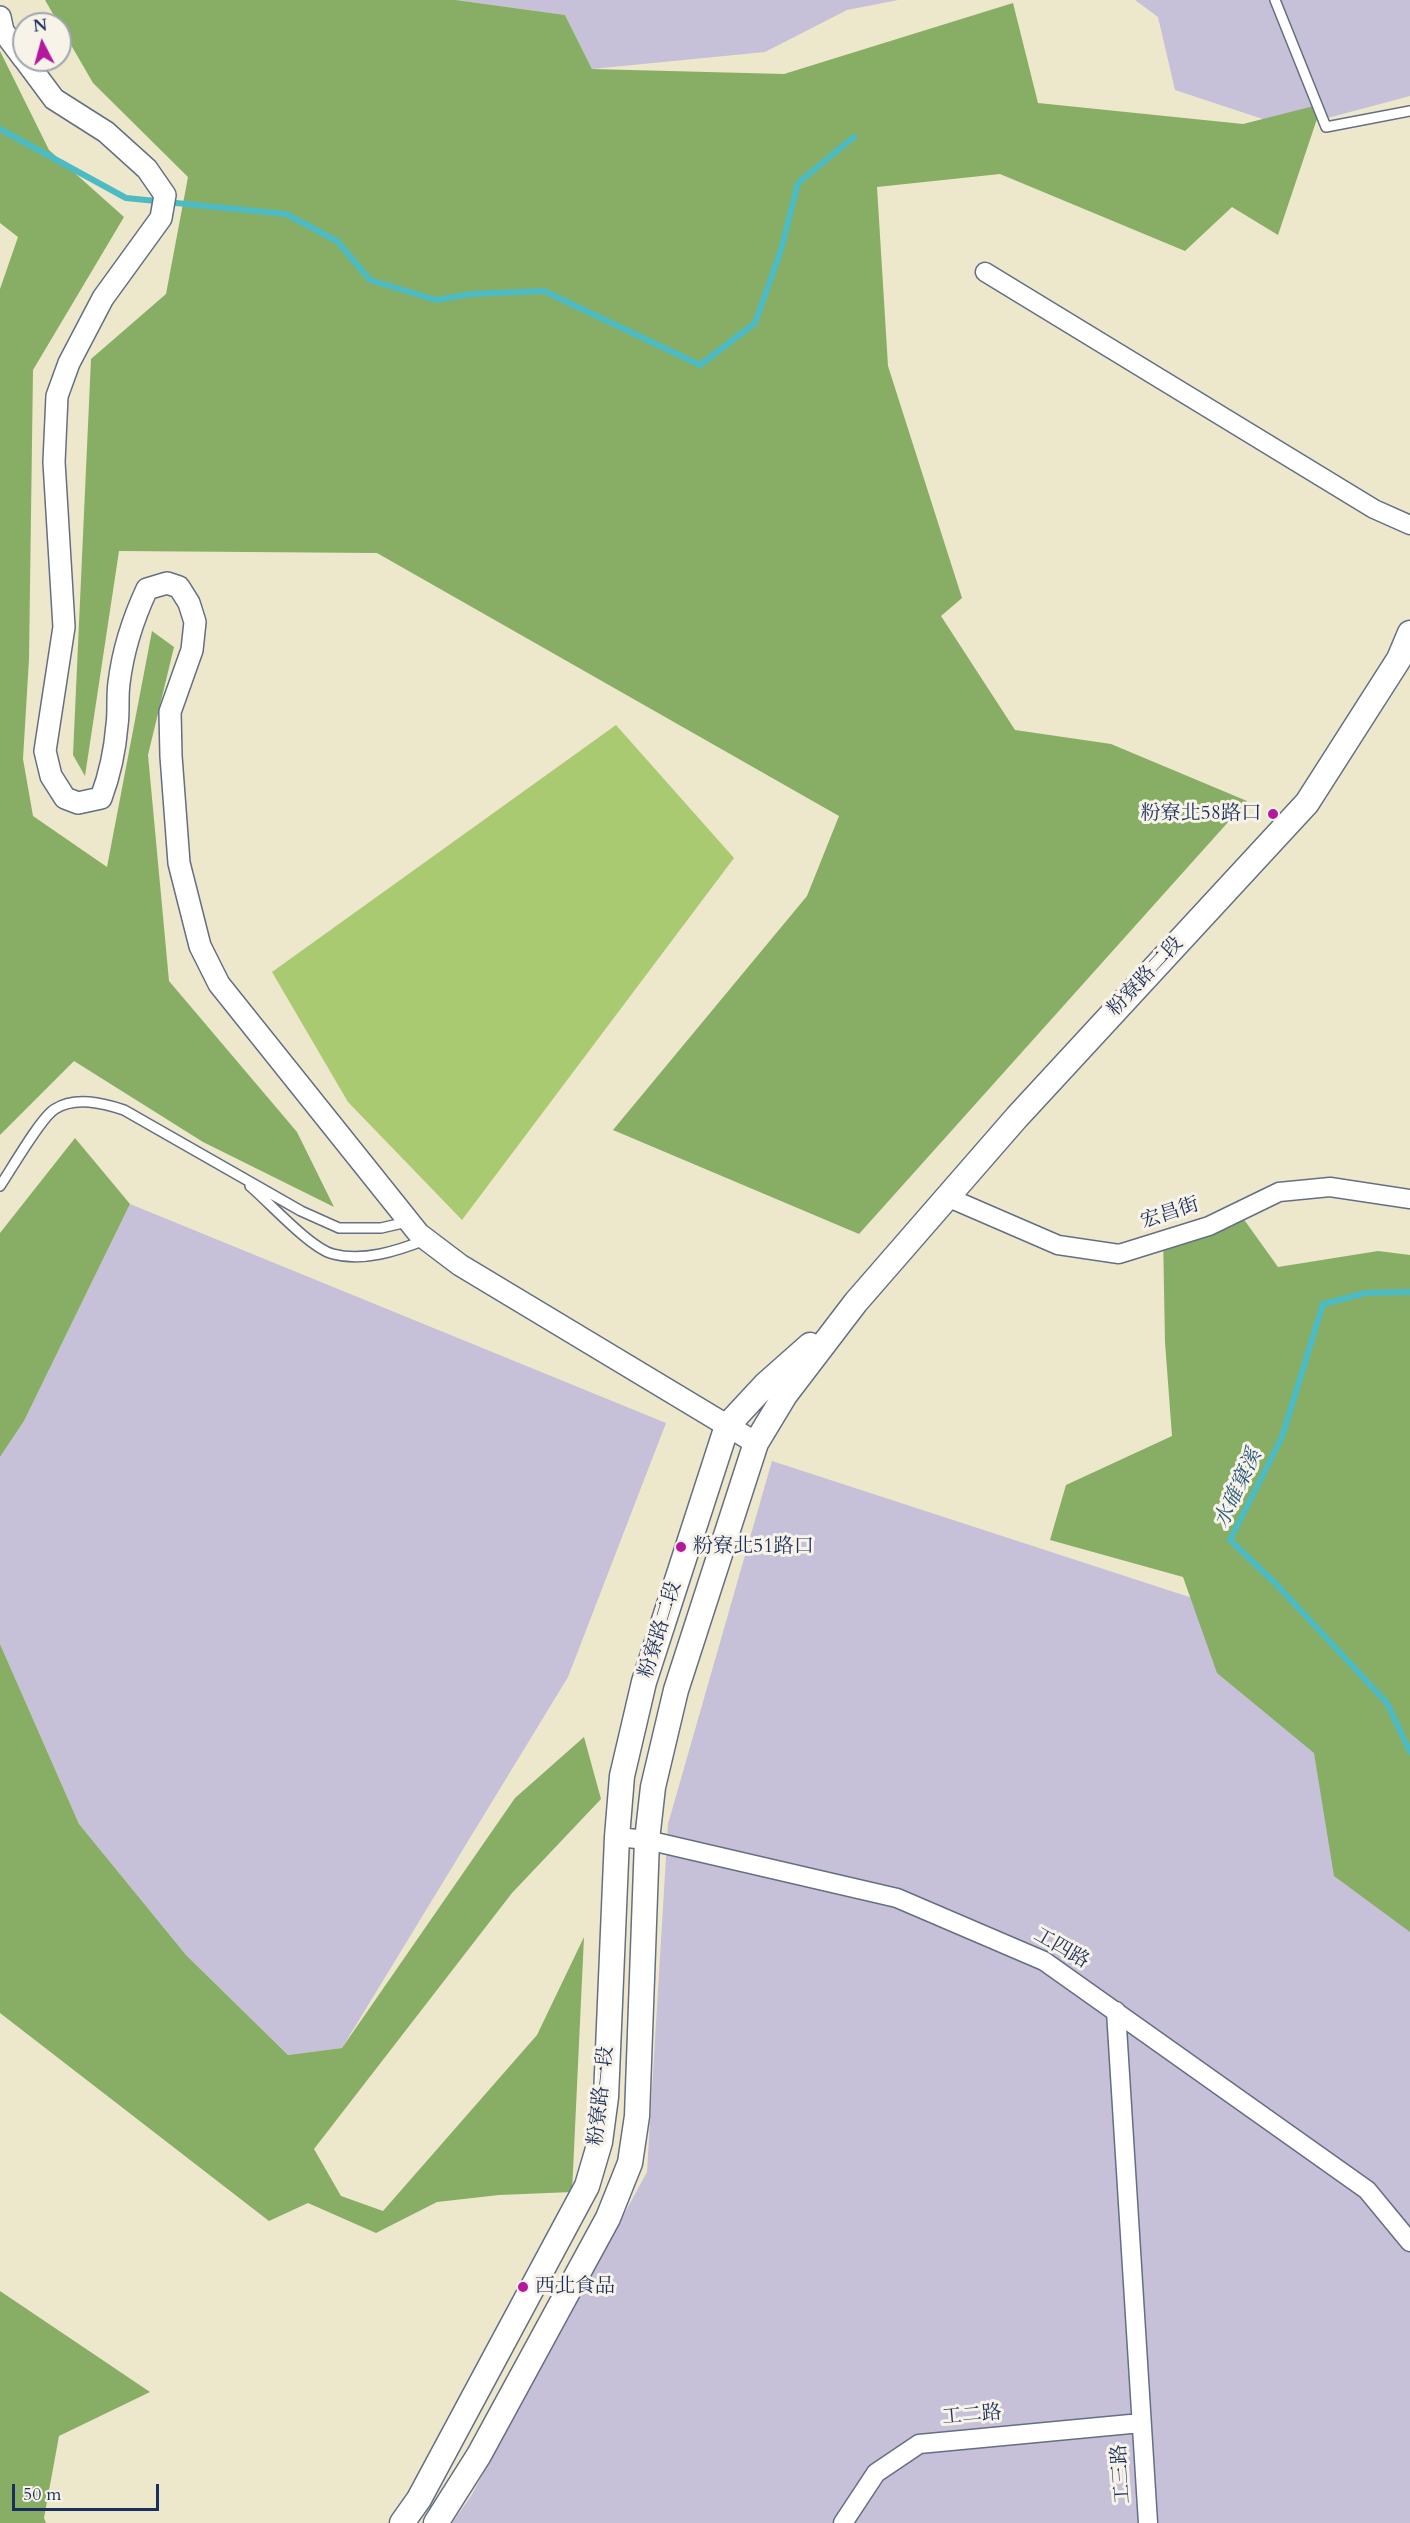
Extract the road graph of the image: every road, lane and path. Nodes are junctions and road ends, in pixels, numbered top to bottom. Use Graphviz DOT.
graph roads {
  1 [pos="1275,0"];
  2 [pos="0,17"];
  3 [pos="12,43"];
  4 [pos="33,72"];
  5 [pos="1410,111"];
  6 [pos="985,272"];
  7 [pos="1410,525"];
  8 [pos="1410,633"];
  9 [pos="1405,662"];
  10 [pos="232,1171"];
  11 [pos="0,1186"];
  12 [pos="947,1197"];
  13 [pos="1410,1200"];
  14 [pos="409,1222"];
  15 [pos="427,1240"];
  16 [pos="856,1302"];
  17 [pos="727,1426"];
  18 [pos="756,1443"];
  19 [pos="617,1837"];
  20 [pos="647,1840"];
  21 [pos="1116,2011"];
  22 [pos="1410,2242"];
  23 [pos="1141,2423"];
  24 [pos="402,2523"];
  25 [pos="436,2523"];
  26 [pos="843,2523"];
  27 [pos="1148,2523"];
  1 -- 5 [label="lane"];
  2 -- 3 [label="street"];
  4 -- 14 [label="street"];
  6 -- 7 [label="street"];
  8 -- 9 [label="main road, 粉寮路二段"];
  9 -- 12 [label="main road, 粉寮路二段"];
  10 -- 11 [label="lane"];
  10 -- 14 [label="lane"];
  10 -- 15 [label="lane"];
  12 -- 13 [label="street, 宏昌街"];
  12 -- 16 [label="main road, 粉寮路二段"];
  14 -- 15 [label="street"];
  15 -- 17 [label="street"];
  16 -- 17 [label="main road, 粉寮路二段"];
  16 -- 18 [label="main road, 粉寮路二段"];
  17 -- 18 [label="street"];
  17 -- 19 [label="main road, 粉寮路二段"];
  18 -- 20 [label="main road, 粉寮路二段"];
  19 -- 20 [label="street, 工四路"];
  19 -- 24 [label="main road, 粉寮路一段"];
  20 -- 21 [label="street, 工四路"];
  20 -- 25 [label="main road, 粉寮路一段"];
  21 -- 22 [label="street, 工四路"];
  21 -- 23 [label="street, 工三路"];
  23 -- 26 [label="street, 工二路"];
  23 -- 27 [label="street, 工三路"];
}
